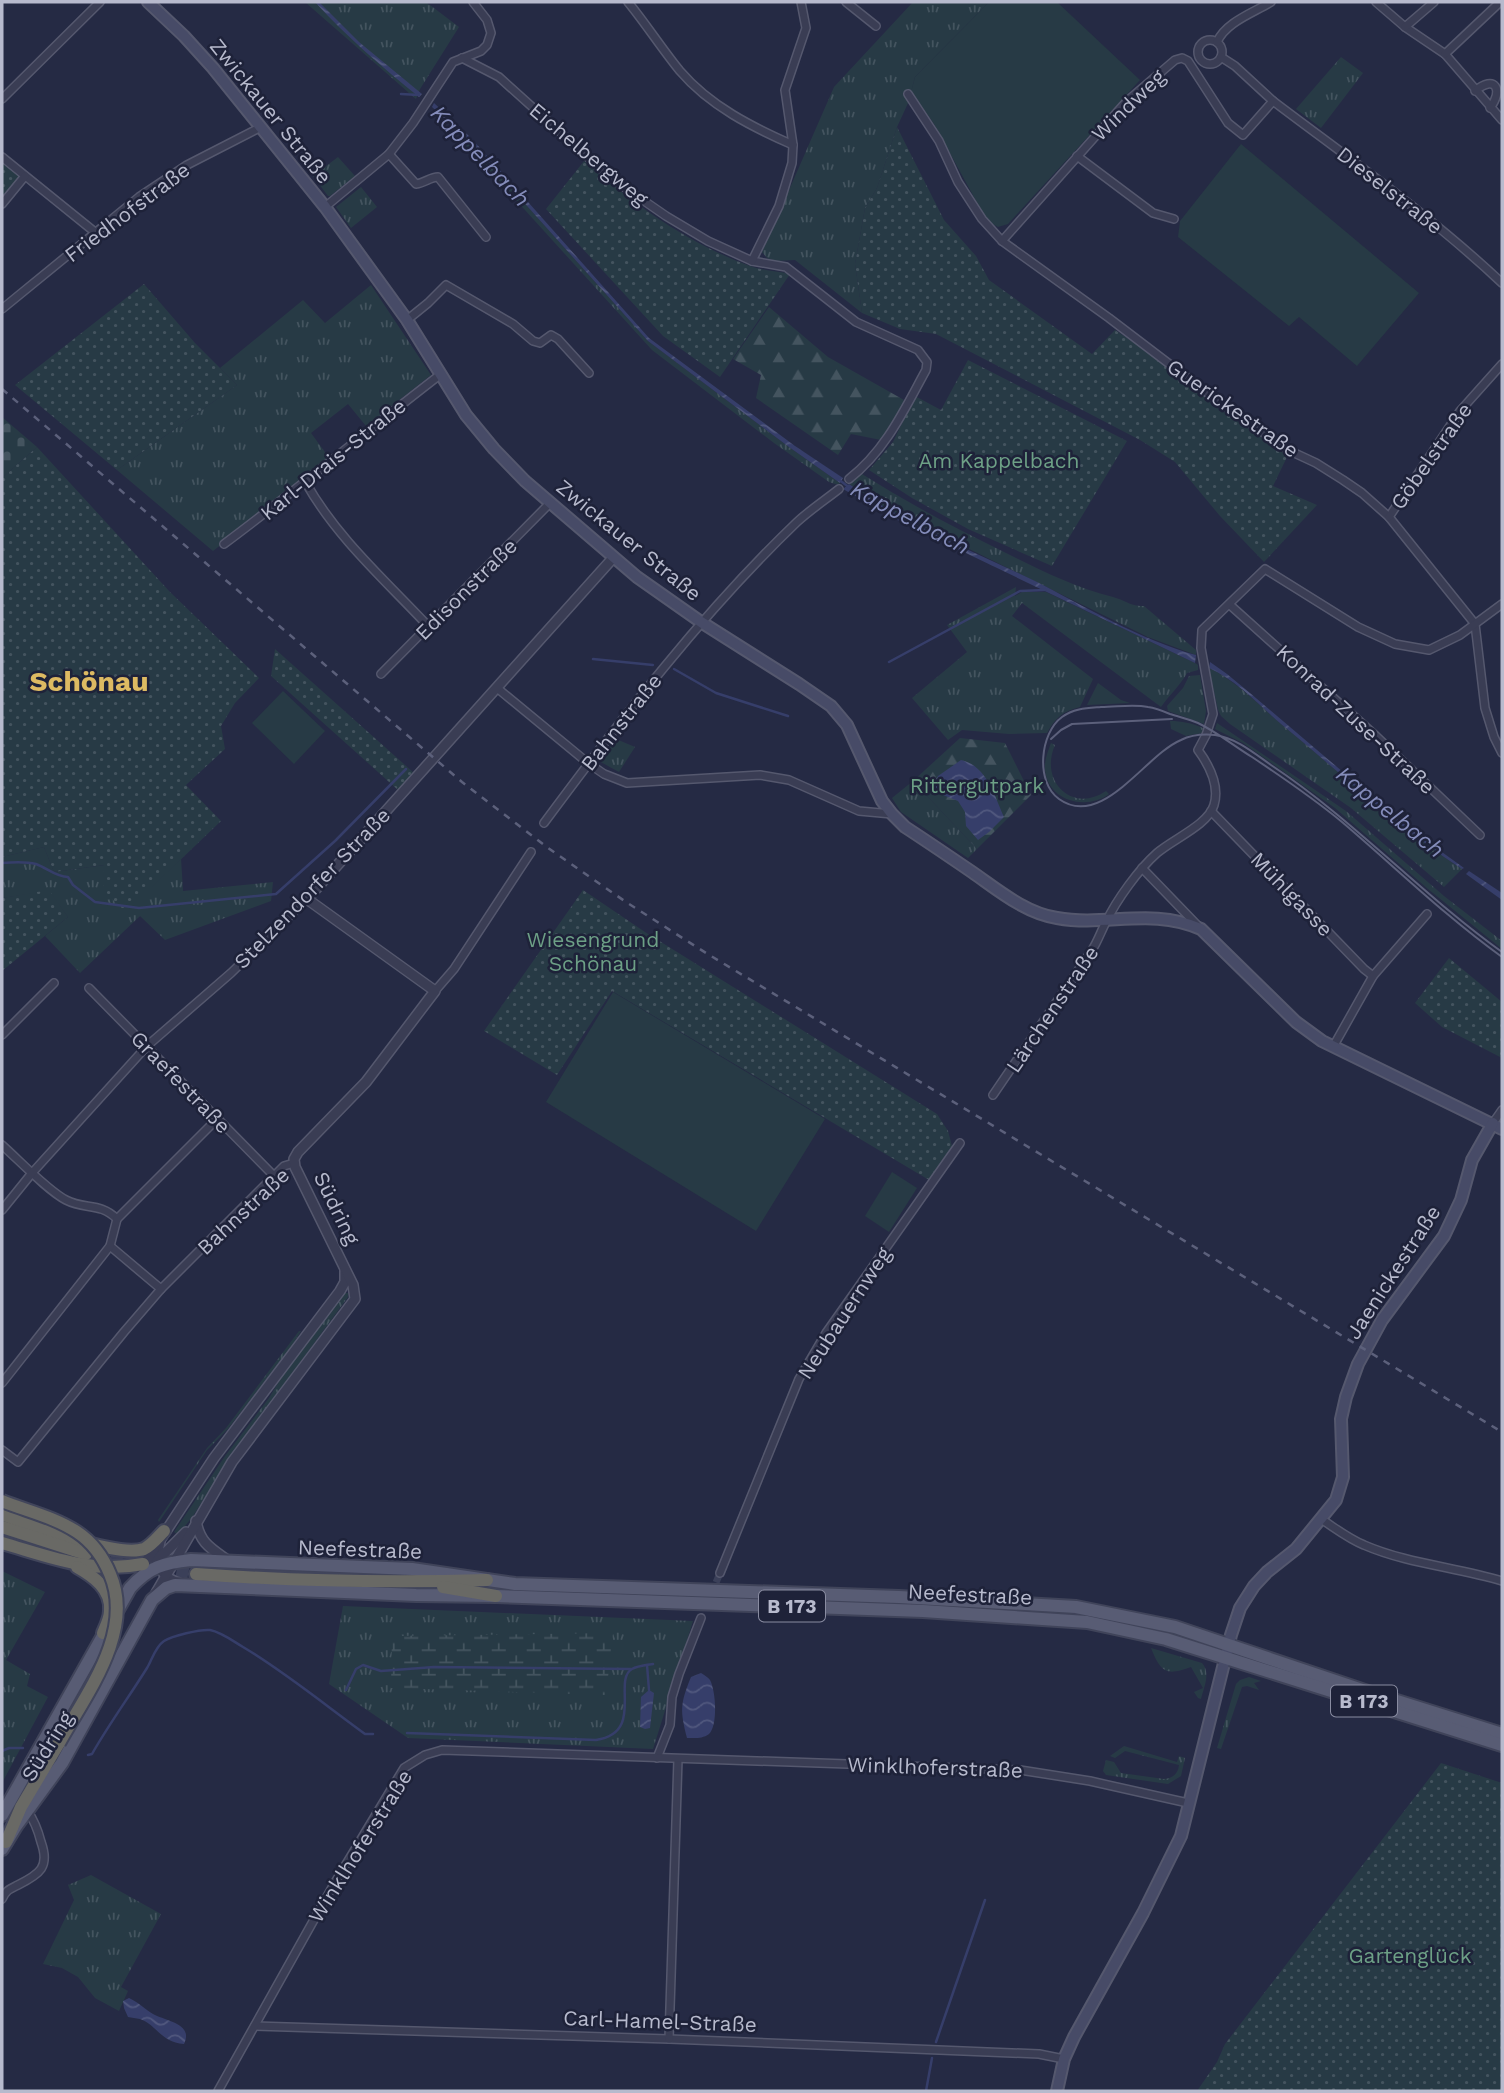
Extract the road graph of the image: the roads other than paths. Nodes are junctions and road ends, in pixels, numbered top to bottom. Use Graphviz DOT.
graph roads {
  1 [pos="100,2"];
  2 [pos="148,2"];
  3 [pos="473,2"];
  4 [pos="628,2"];
  5 [pos="801,2"];
  6 [pos="846,2"];
  7 [pos="1271,2"];
  8 [pos="1376,2"];
  9 [pos="1434,2"];
  10 [pos="1497,5"];
  11 [pos="876,26"];
  12 [pos="1405,27"];
  13 [pos="1217,42"];
  14 [pos="1444,54"];
  15 [pos="1221,57"];
  16 [pos="462,58"];
  17 [pos="1475,91"];
  18 [pos="908,94"];
  19 [pos="2,99"];
  20 [pos="1273,101"];
  21 [pos="1490,108"];
  22 [pos="1502,120"];
  23 [pos="261,127"];
  24 [pos="793,145"];
  25 [pos="389,154"];
  26 [pos="2,156"];
  27 [pos="1077,156"];
  28 [pos="25,176"];
  29 [pos="2,204"];
  30 [pos="325,208"];
  31 [pos="1174,219"];
  32 [pos="96,233"];
  33 [pos="486,237"];
  34 [pos="1002,241"];
  35 [pos="752,261"];
  36 [pos="1502,283"];
  37 [pos="2,309"];
  38 [pos="407,320"];
  39 [pos="1502,364"];
  40 [pos="589,373"];
  41 [pos="441,374"];
  42 [pos="849,479"];
  43 [pos="306,483"];
  44 [pos="839,489"];
  45 [pos="551,502"];
  46 [pos="1389,517"];
  47 [pos="225,544"];
  48 [pos="613,558"];
  49 [pos="1502,604"];
  50 [pos="1230,605"];
  51 [pos="701,622"];
  52 [pos="1475,624"];
  53 [pos="429,627"];
  54 [pos="380,674"];
  55 [pos="497,688"];
  56 [pos="1502,753"];
  57 [pos="588,763"];
  58 [pos="1211,811"];
  59 [pos="892,814"];
  60 [pos="544,823"];
  61 [pos="1480,835"];
  62 [pos="531,852"];
  63 [pos="1142,869"];
  64 [pos="307,899"];
  65 [pos="1427,914"];
  66 [pos="1107,920"];
  67 [pos="1201,929"];
  68 [pos="1373,976"];
  69 [pos="54,984"];
  70 [pos="89,988"];
  71 [pos="435,992"];
  72 [pos="2,1035"];
  73 [pos="147,1046"];
  74 [pos="1333,1047"];
  75 [pos="993,1095"];
  76 [pos="1502,1110"];
  77 [pos="217,1119"];
  78 [pos="1497,1126"];
  79 [pos="960,1143"];
  80 [pos="2,1145"];
  81 [pos="294,1163"];
  82 [pos="32,1173"];
  83 [pos="274,1176"];
  84 [pos="2,1210"];
  85 [pos="117,1219"];
  86 [pos="110,1246"];
  87 [pos="345,1268"];
  88 [pos="161,1289"];
  89 [pos="2,1383"];
  90 [pos="2,1450"];
  91 [pos="2,1502"];
  92 [pos="2,1514"];
  93 [pos="1321,1519"];
  94 [pos="196,1521"];
  95 [pos="2,1527"];
  96 [pos="164,1531"];
  97 [pos="2,1543"];
  98 [pos="86,1554"];
  99 [pos="173,1562"];
  100 [pos="71,1563"];
  101 [pos="231,1563"];
  102 [pos="143,1564"];
  103 [pos="160,1567"];
  104 [pos="720,1573"];
  105 [pos="192,1579"];
  106 [pos="487,1580"];
  107 [pos="1502,1581"];
  108 [pos="419,1582"];
  109 [pos="130,1588"];
  110 [pos="496,1595"];
  111 [pos="152,1600"];
  112 [pos="701,1618"];
  113 [pos="103,1633"];
  114 [pos="1228,1651"];
  115 [pos="1502,1734"];
  116 [pos="1502,1745"];
  117 [pos="657,1758"];
  118 [pos="678,1759"];
  119 [pos="7,1796"];
  120 [pos="1188,1804"];
  121 [pos="27,1810"];
  122 [pos="2,1815"];
  123 [pos="4,1846"];
  124 [pos="2,1899"];
  125 [pos="255,2026"];
  126 [pos="669,2039"];
  127 [pos="1064,2059"];
  128 [pos="218,2091"];
  129 [pos="1057,2091"];
  1 -- 19 [label="street"];
  2 -- 23 [label="main road, Zwickauer Straße"];
  3 -- 16 [label="street"];
  4 -- 24 [label="street"];
  5 -- 24 [label="street"];
  6 -- 11 [label="street"];
  7 -- 13 [label="street"];
  8 -- 12 [label="street"];
  9 -- 12 [label="street"];
  10 -- 14 [label="street"];
  12 -- 14 [label="street"];
  13 -- 15 [label="street"];
  13 -- 15 [label="street, Dieselstraße"];
  14 -- 17 [label="street"];
  15 -- 20 [label="street, Dieselstraße"];
  16 -- 25 [label="street"];
  16 -- 35 [label="street, Eichelbergweg"];
  17 -- 21 [label="street"];
  17 -- 21 [label="street"];
  18 -- 34 [label="street, Guerickestraße"];
  20 -- 27 [label="street, Windweg"];
  20 -- 36 [label="street, Dieselstraße"];
  21 -- 22 [label="street"];
  23 -- 30 [label="main road, Zwickauer Straße"];
  23 -- 32 [label="street, Friedhofstraße"];
  24 -- 35 [label="street"];
  25 -- 30 [label="street"];
  25 -- 33 [label="street"];
  26 -- 28 [label="street"];
  27 -- 31 [label="street, Windweg"];
  27 -- 34 [label="street, Windweg"];
  28 -- 29 [label="street"];
  28 -- 32 [label="street"];
  30 -- 38 [label="main road, Zwickauer Straße"];
  32 -- 37 [label="street, Friedhofstraße"];
  34 -- 46 [label="street, Guerickestraße"];
  35 -- 42 [label="street, Eichelbergweg"];
  38 -- 40 [label="street"];
  38 -- 41 [label="main road, Zwickauer Straße"];
  39 -- 46 [label="street, Göbelstraße"];
  41 -- 43 [label="street, Karl-Drais-Straße"];
  41 -- 45 [label="main road, Zwickauer Straße"];
  43 -- 47 [label="street, Karl-Drais-Straße"];
  43 -- 53 [label="street"];
  44 -- 51 [label="street, Bahnstraße"];
  45 -- 48 [label="main road, Zwickauer Straße"];
  45 -- 53 [label="street, Edisonstraße"];
  46 -- 52 [label="street, Guerickestraße"];
  48 -- 51 [label="main road, Zwickauer Straße"];
  48 -- 55 [label="street, Stelzendorfer Straße"];
  49 -- 52 [label="street"];
  50 -- 52 [label="street"];
  50 -- 58 [label="street"];
  50 -- 61 [label="street, Konrad-Zuse-Straße"];
  51 -- 57 [label="street, Bahnstraße"];
  51 -- 59 [label="main road, Zwickauer Straße"];
  52 -- 56 [label="street"];
  53 -- 54 [label="street, Edisonstraße"];
  55 -- 57 [label="street"];
  55 -- 64 [label="street, Stelzendorfer Straße"];
  57 -- 59 [label="street"];
  57 -- 60 [label="street, Bahnstraße"];
  58 -- 63 [label="street, Lärchenstraße"];
  58 -- 68 [label="street, Mühlgasse"];
  59 -- 66 [label="main road, Zwickauer Straße"];
  62 -- 71 [label="street, Bahnstraße"];
  63 -- 66 [label="street, Lärchenstraße"];
  63 -- 67 [label="street, Zwickauer Straße"];
  64 -- 71 [label="street"];
  64 -- 73 [label="street, Stelzendorfer Straße"];
  65 -- 68 [label="street"];
  66 -- 67 [label="main road, Zwickauer Straße"];
  66 -- 75 [label="street, Lärchenstraße"];
  67 -- 74 [label="main road, Zwickauer Straße"];
  68 -- 74 [label="street"];
  69 -- 72 [label="street"];
  70 -- 73 [label="street, Graefestraße"];
  71 -- 81 [label="street, Bahnstraße"];
  73 -- 77 [label="street, Graefestraße"];
  73 -- 82 [label="street, Stelzendorfer Straße"];
  74 -- 78 [label="main road, Zwickauer Straße"];
  76 -- 78 [label="street"];
  77 -- 83 [label="street, Graefestraße"];
  77 -- 85 [label="street"];
  78 -- 93 [label="main road, Jaenickestraße"];
  79 -- 104 [label="street, Neubauernweg"];
  80 -- 82 [label="street"];
  81 -- 83 [label="street, Bahnstraße"];
  81 -- 87 [label="street, Südring"];
  82 -- 84 [label="street, Stelzendorfer Straße"];
  82 -- 85 [label="street"];
  83 -- 88 [label="street, Bahnstraße"];
  85 -- 86 [label="street"];
  86 -- 88 [label="street"];
  86 -- 89 [label="street"];
  87 -- 94 [label="street, Südring"];
  87 -- 96 [label="street, Südring"];
  88 -- 90 [label="street, Bahnstraße"];
  91 -- 123 [label="highway, bridge"];
  92 -- 96 [label="highway"];
  93 -- 107 [label="street"];
  93 -- 114 [label="main road, Jaenickestraße"];
  94 -- 99 [label="street, Südring"];
  94 -- 101 [label="street"];
  94 -- 103 [label="street, Südring"];
  95 -- 98 [label="highway"];
  96 -- 102 [label="street, Südring"];
  96 -- 103 [label="street, Südring"];
  97 -- 100 [label="highway"];
  99 -- 101 [label="main road, Neefestraße"];
  99 -- 103 [label="main road, Neefestraße"];
  100 -- 102 [label="highway"];
  100 -- 113 [label="highway"];
  101 -- 106 [label="main road, Neefestraße"];
  102 -- 103 [label="street, Neefestraße"];
  102 -- 109 [label="street, Südring"];
  103 -- 105 [label="street"];
  103 -- 109 [label="main road, Südring"];
  103 -- 111 [label="street, Südring"];
  105 -- 108 [label="highway, Neefestraße / B 173"];
  105 -- 110 [label="main road, B 173"];
  105 -- 111 [label="main road"];
  106 -- 108 [label="highway, Neefestraße / B 173"];
  106 -- 114 [label="main road, Neefestraße / B 173"];
  108 -- 110 [label="highway, Neefestraße / B 173"];
  109 -- 113 [label="main road, Südring"];
  110 -- 114 [label="main road, Neefestraße / B 173"];
  111 -- 121 [label="main road, Südring"];
  112 -- 117 [label="street"];
  113 -- 119 [label="main road, Südring"];
  114 -- 115 [label="main road, Neefestraße / B 173"];
  114 -- 116 [label="main road, Neefestraße / B 173"];
  114 -- 120 [label="main road"];
  117 -- 118 [label="street, Winklhoferstraße"];
  117 -- 125 [label="street, Winklhoferstraße"];
  118 -- 120 [label="street, Winklhoferstraße"];
  118 -- 126 [label="street"];
  119 -- 122 [label="main road, Südring"];
  120 -- 127 [label="main road"];
  121 -- 123 [label="main road"];
  121 -- 124 [label="street, Südring"];
  125 -- 126 [label="street, Carl-Hamel-Straße"];
  125 -- 128 [label="street, Winklhoferstraße"];
  126 -- 127 [label="street, Carl-Hamel-Straße"];
  127 -- 129 [label="main road"];
}
